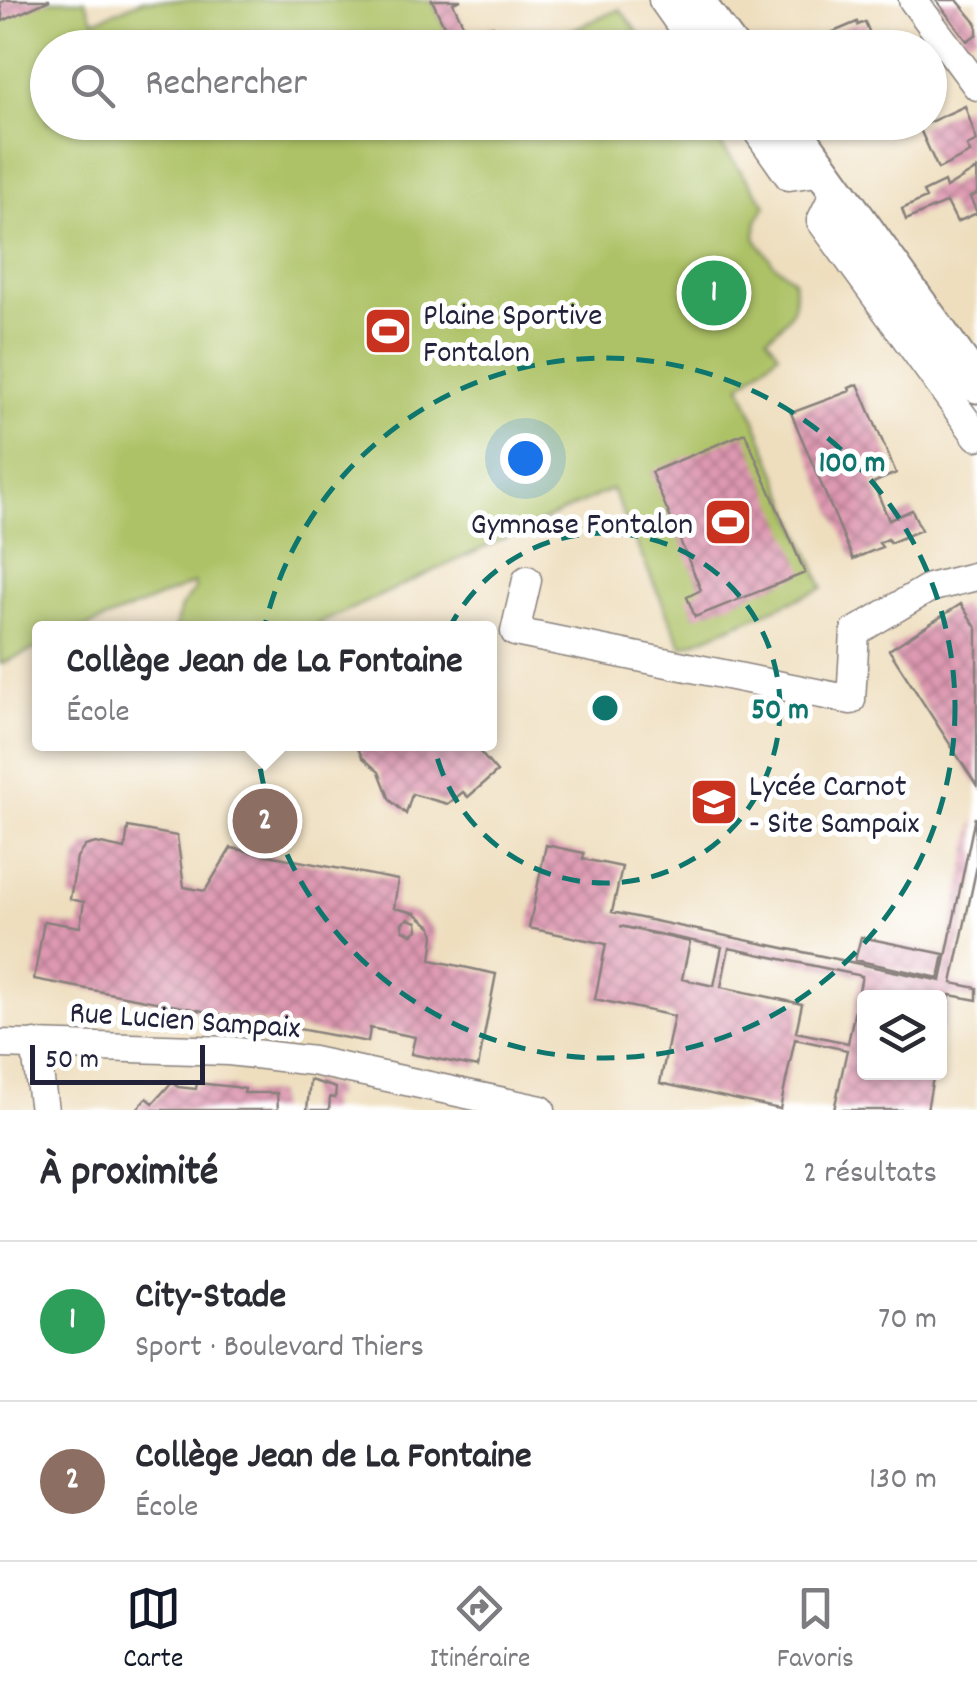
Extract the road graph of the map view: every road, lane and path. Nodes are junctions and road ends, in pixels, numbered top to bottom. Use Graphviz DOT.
graph roads {
  1 [pos="662,0"];
  2 [pos="695,0"];
  3 [pos="913,0"];
  4 [pos="684,30"];
  5 [pos="718,30"];
  6 [pos="938,30"];
  7 [pos="947,41"];
  8 [pos="973,72"];
  9 [pos="764,140"];
  10 [pos="801,140"];
  11 [pos="830,180"];
  12 [pos="977,385"];
  13 [pos="977,436"];
  14 [pos="977,576"];
  15 [pos="527,580"];
  16 [pos="0,1044"];
  17 [pos="35,1044"];
  18 [pos="44,1110"];
  19 [pos="540,1110"];
  1 -- 4 [label="street"];
  2 -- 5 [label="main road"];
  3 -- 6 [label="street"];
  7 -- 8 [label="street"];
  9 -- 11 [label="street"];
  10 -- 11 [label="main road"];
  11 -- 12 [label="main road"];
  11 -- 13 [label="street"];
  14 -- 15 [label="street"];
  16 -- 17 [label="street, Rue Lucien Sampaix"];
  17 -- 18 [label="street"];
  17 -- 19 [label="street, Rue Lucien Sampaix"];
}
